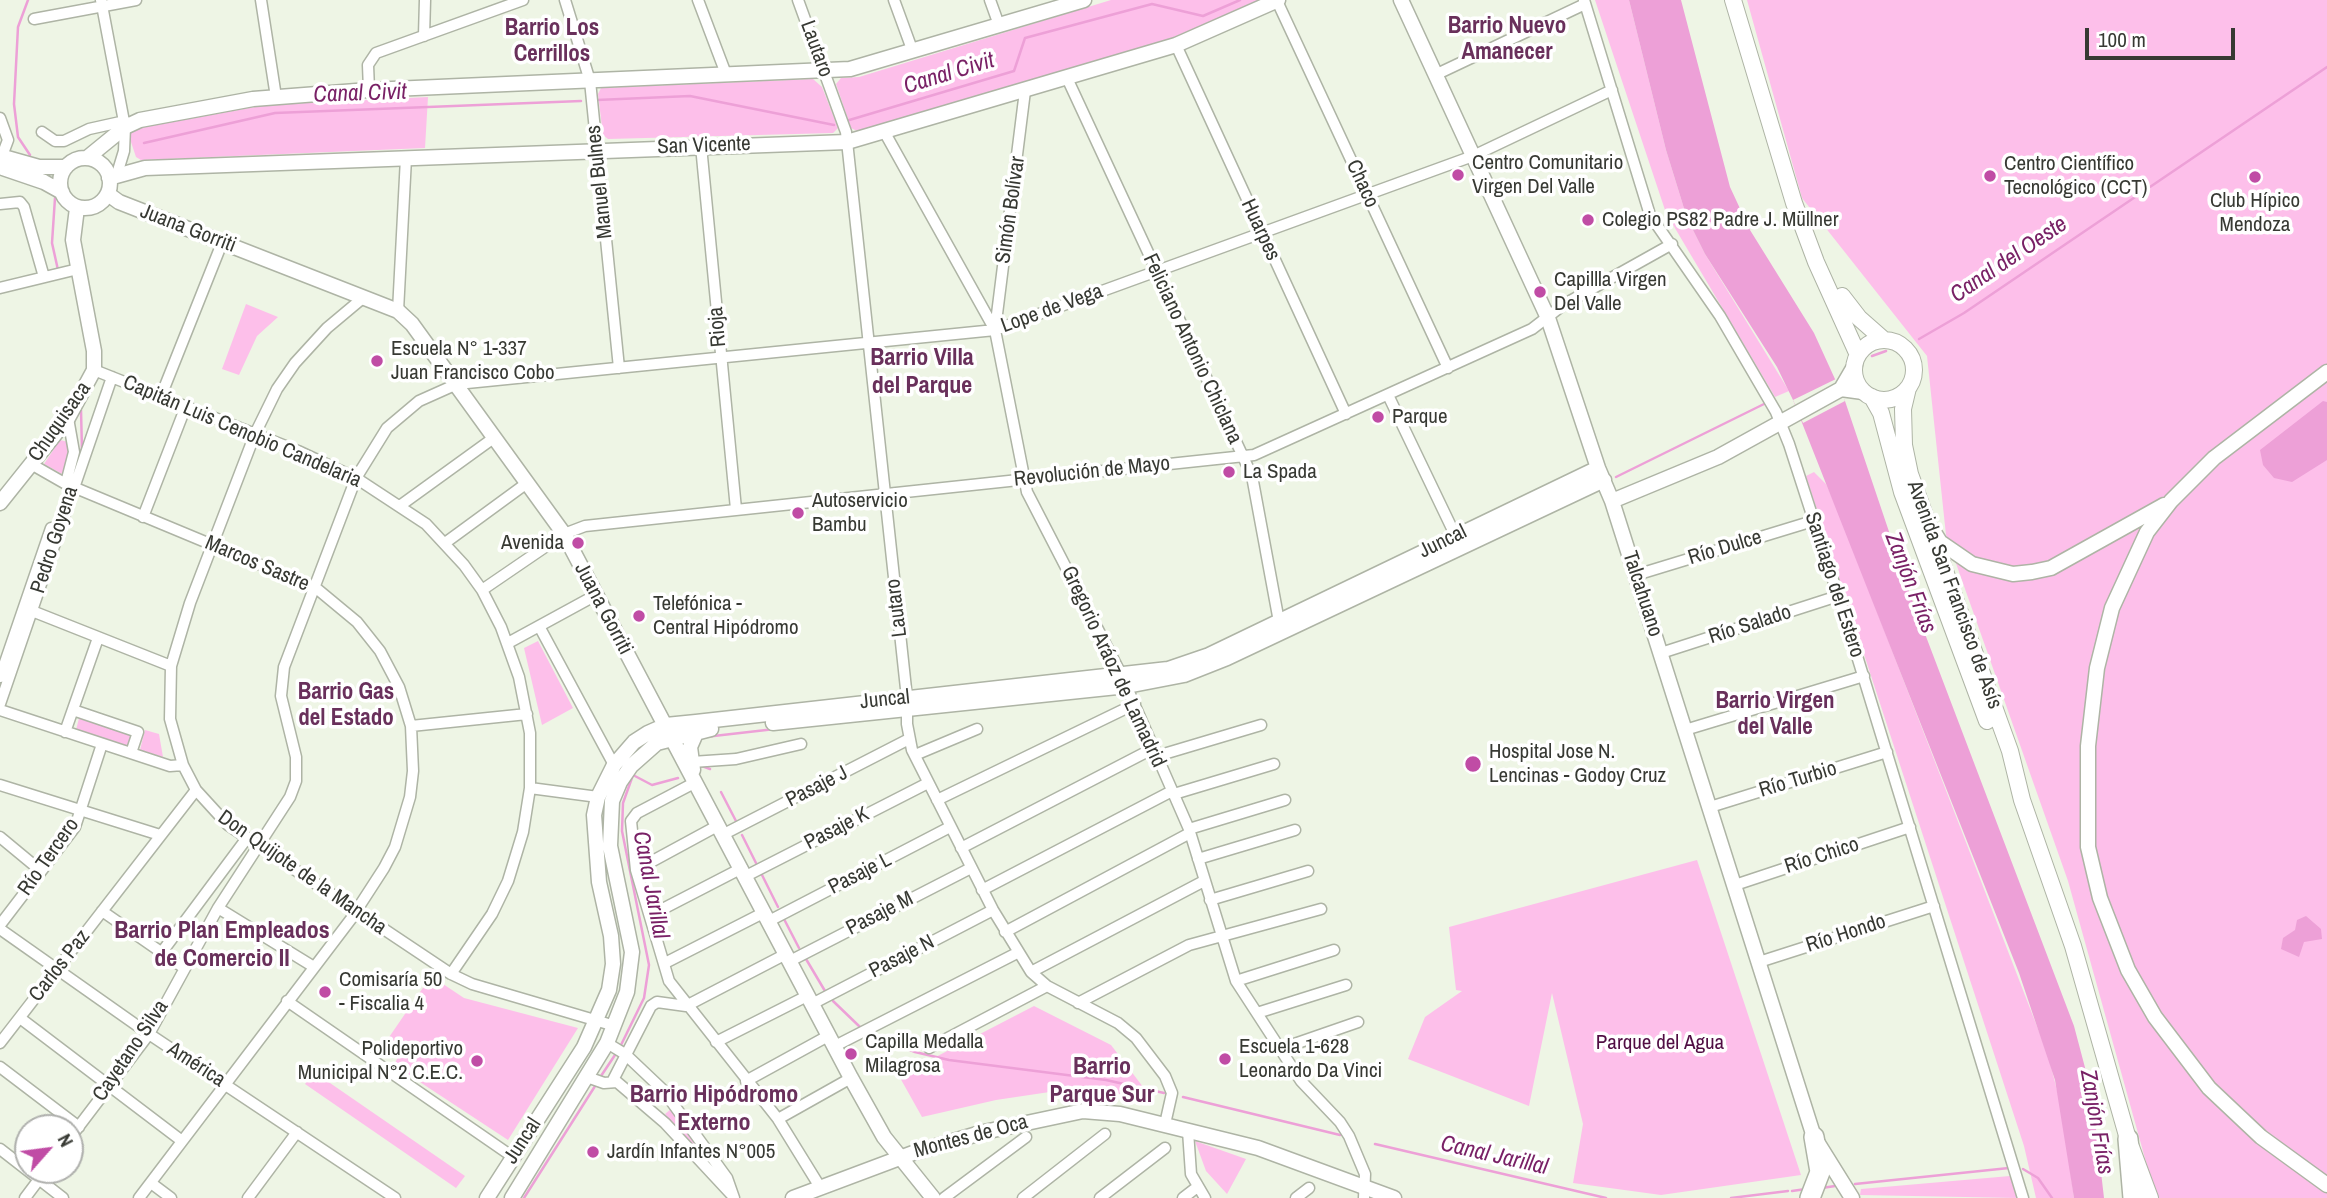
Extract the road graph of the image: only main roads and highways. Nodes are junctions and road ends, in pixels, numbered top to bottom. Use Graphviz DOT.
graph roads {
  1 [pos="1734,0"];
  2 [pos="1807,237"];
  3 [pos="1884,340"];
  4 [pos="1856,360"];
  5 [pos="1908,388"];
  6 [pos="1868,395"];
  7 [pos="2022,800"];
  8 [pos="1814,1137"];
  9 [pos="2128,1139"];
  10 [pos="1810,1198"];
  11 [pos="2133,1198"];
  12 [pos="2150,1198"];
  1 -- 2 [label="main road"];
  2 -- 3 [label="main road"];
  2 -- 4 [label="main road"];
  3 -- 4 [label="main road"];
  3 -- 5 [label="main road"];
  4 -- 6 [label="main road"];
  5 -- 6 [label="main road"];
  5 -- 7 [label="main road, Avenida San Francisco de Asís"];
  6 -- 7 [label="main road, Avenida San Francisco de Asís"];
  7 -- 9 [label="main road, Avenida San Francisco de Asís"];
  8 -- 10 [label="highway"];
  9 -- 11 [label="highway"];
  9 -- 12 [label="main road, Avenida San Francisco de Asís"];
}
